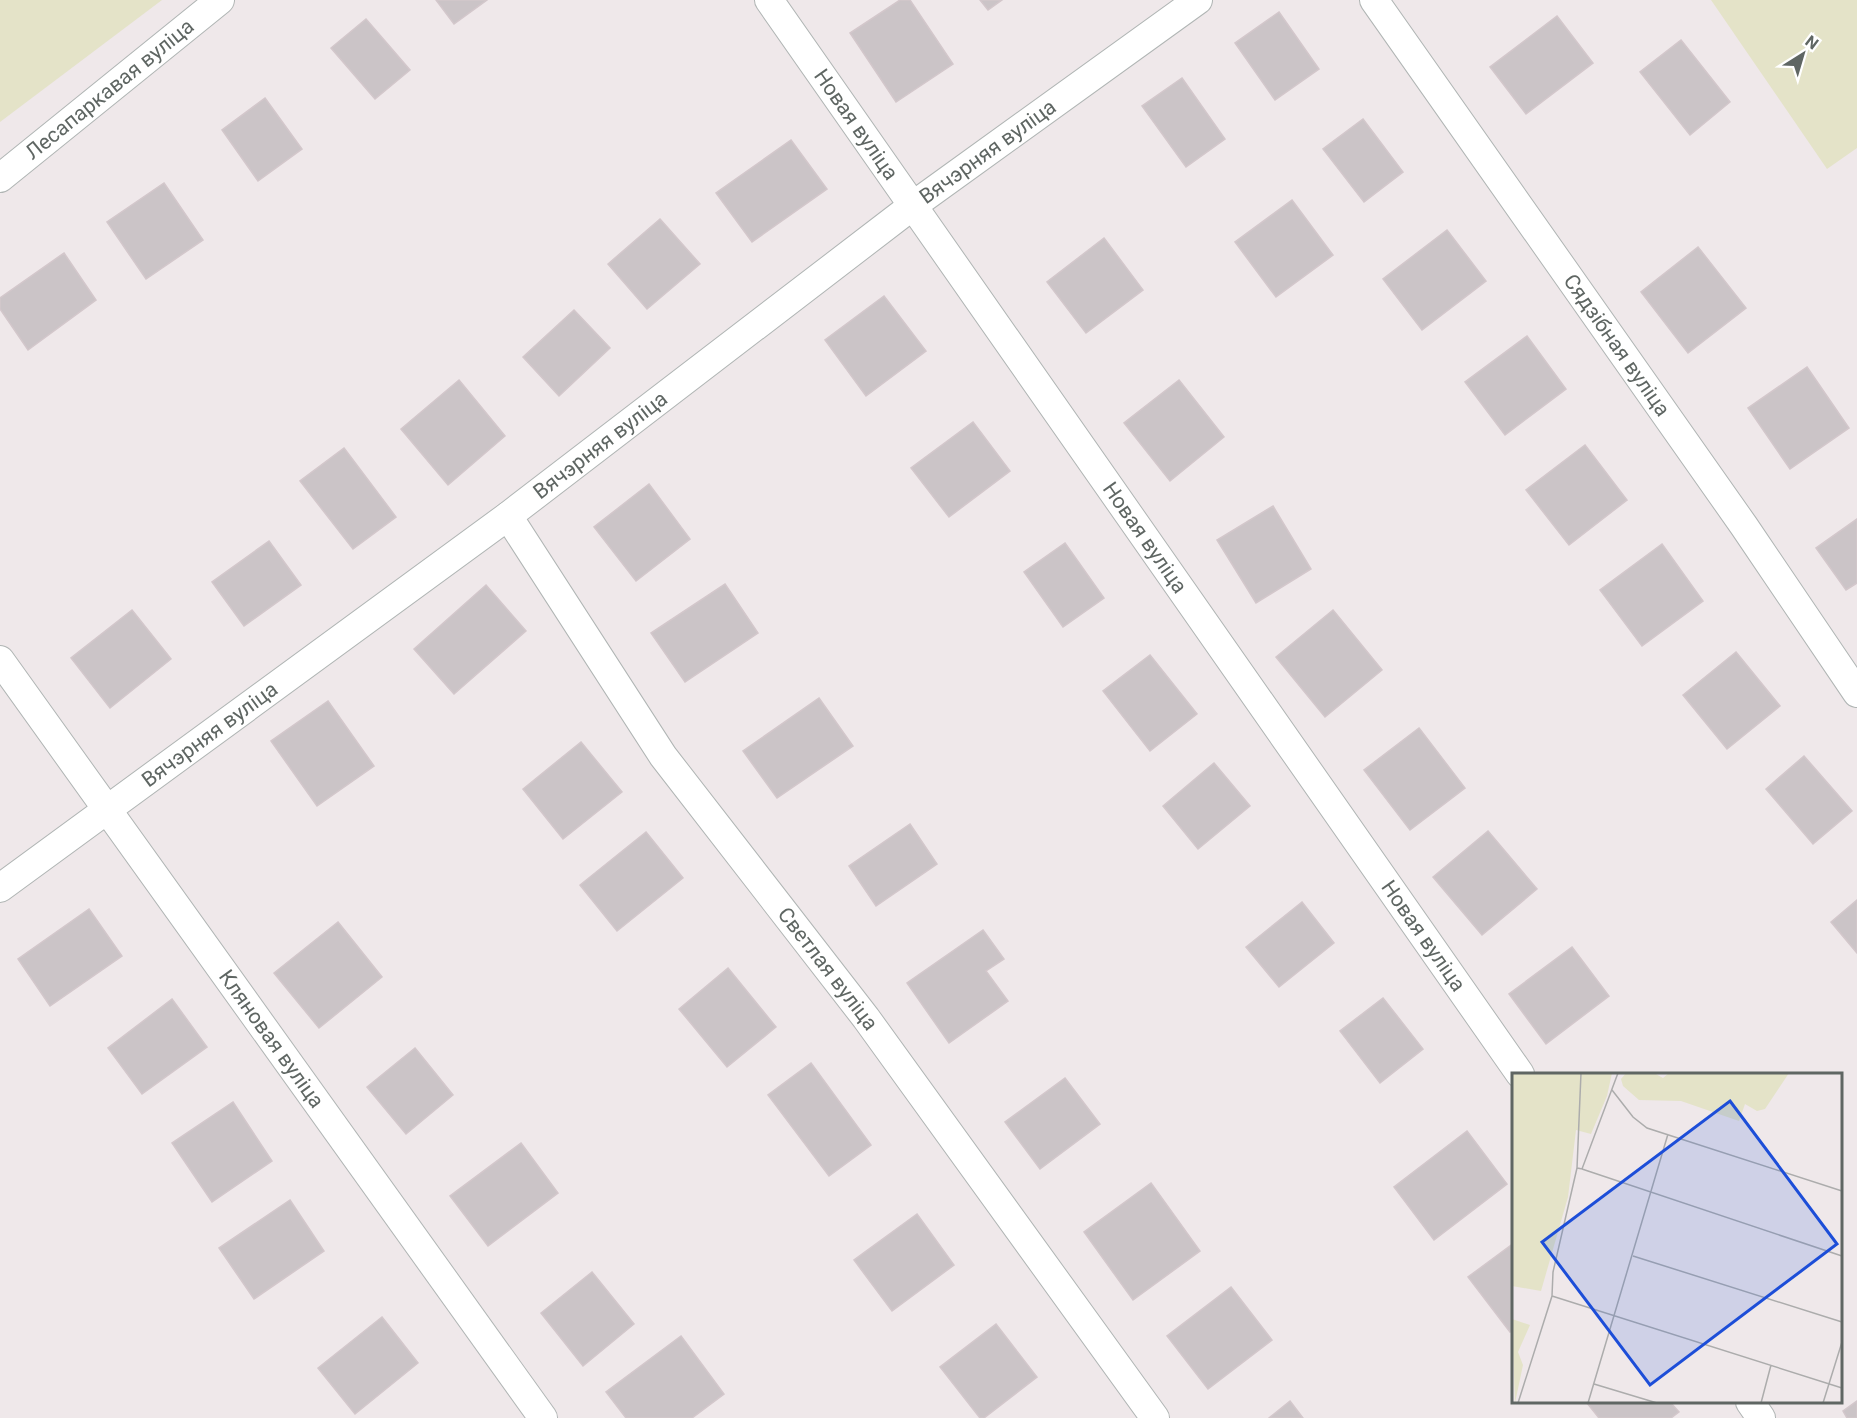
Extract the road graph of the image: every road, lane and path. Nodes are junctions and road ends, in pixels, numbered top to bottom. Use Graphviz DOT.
graph roads {
  1 [pos="220,0"];
  2 [pos="769,0"];
  3 [pos="1198,0"];
  4 [pos="1374,0"];
  5 [pos="0,177"];
  6 [pos="911,207"];
  7 [pos="508,516"];
  8 [pos="0,660"];
  9 [pos="1857,693"];
  10 [pos="105,809"];
  11 [pos="0,888"];
  12 [pos="1519,1073"];
  13 [pos="1751,1403"];
  14 [pos="543,1418"];
  15 [pos="1155,1418"];
  16 [pos="1761,1418"];
  1 -- 5 [label="street, Лесапаркавая вуліца"];
  2 -- 6 [label="street, Новая вуліца"];
  3 -- 6 [label="street, Вячэрняя вуліца"];
  4 -- 9 [label="street, Сядзібная вуліца"];
  6 -- 7 [label="street, Вячэрняя вуліца"];
  6 -- 12 [label="street, Новая вуліца"];
  7 -- 10 [label="street, Вячэрняя вуліца"];
  7 -- 15 [label="street, Светлая вуліца"];
  8 -- 10 [label="street, Кляновая вуліца"];
  10 -- 11 [label="street, Вячэрняя вуліца"];
  10 -- 14 [label="street, Кляновая вуліца"];
  13 -- 16 [label="street"];
}
